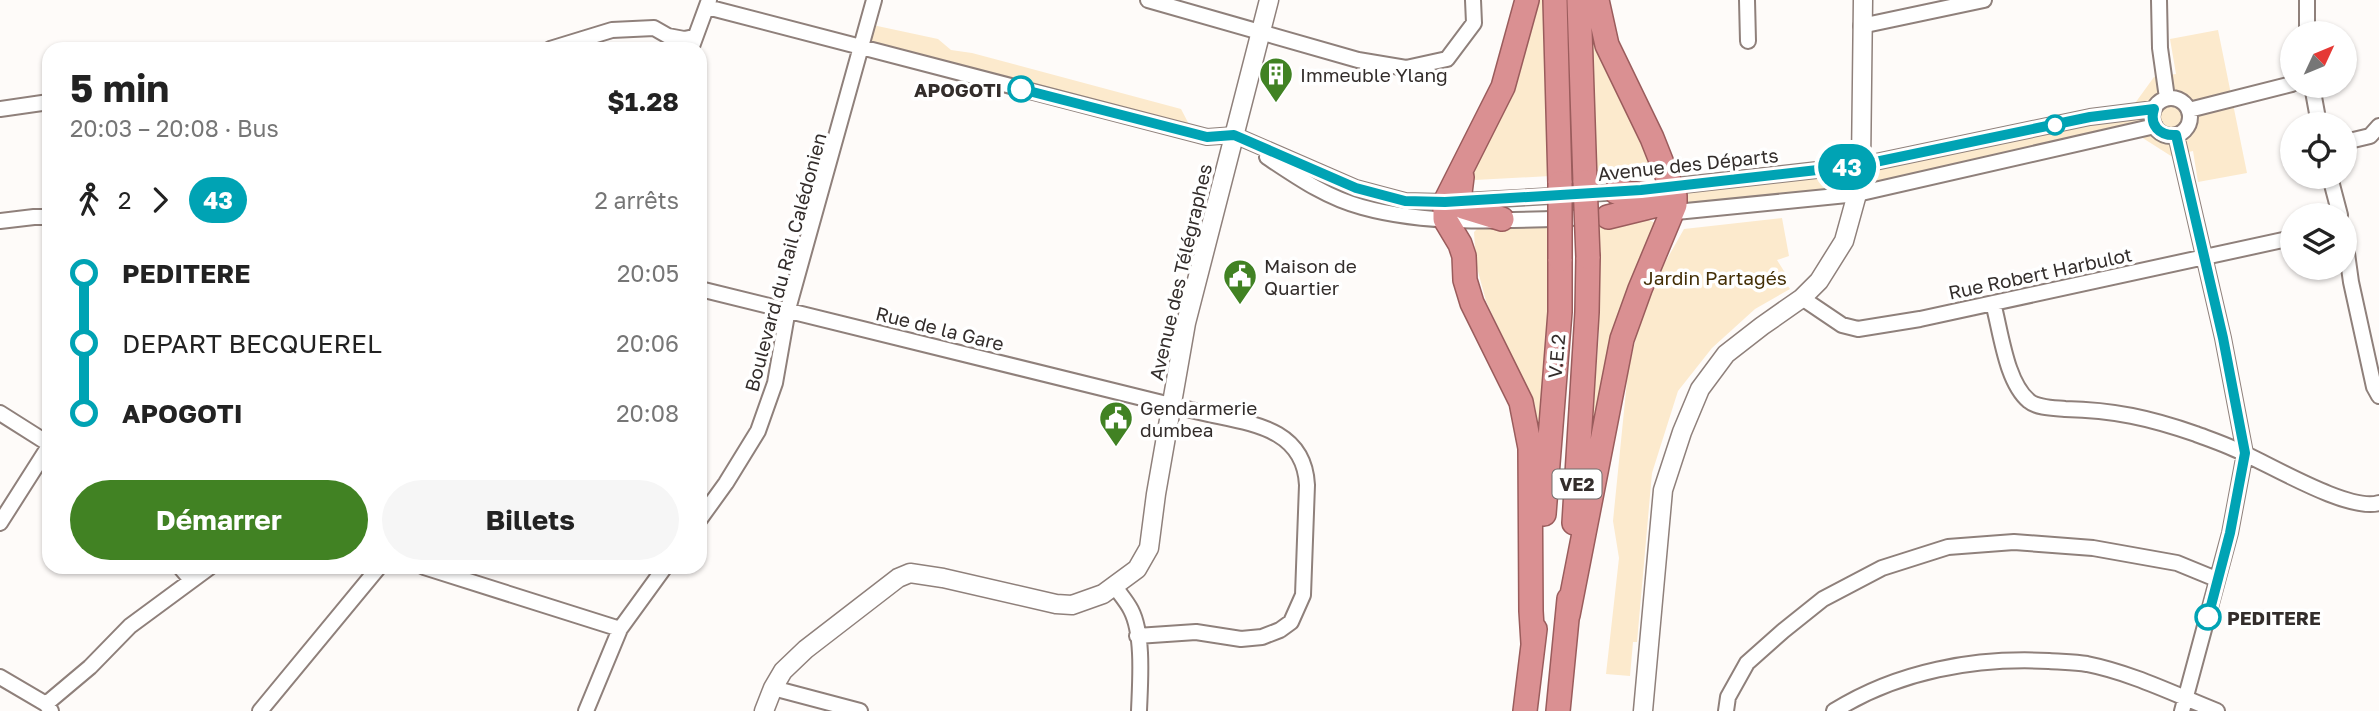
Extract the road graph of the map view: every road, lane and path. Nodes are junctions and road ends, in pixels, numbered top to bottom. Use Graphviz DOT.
graph roads {
  1 [pos="874,0"];
  2 [pos="1148,0"];
  3 [pos="1269,0"];
  4 [pos="1473,0"];
  5 [pos="1527,0"];
  6 [pos="1555,0"];
  7 [pos="1579,0"];
  8 [pos="1597,0"];
  9 [pos="1747,0"];
  10 [pos="1863,0"];
  11 [pos="1984,0"];
  12 [pos="2159,0"];
  13 [pos="2307,0"];
  14 [pos="708,4"];
  15 [pos="2307,21"];
  16 [pos="1861,26"];
  17 [pos="1261,32"];
  18 [pos="1748,41"];
  19 [pos="573,42"];
  20 [pos="690,42"];
  21 [pos="692,42"];
  22 [pos="862,47"];
  23 [pos="2280,87"];
  24 [pos="2167,98"];
  25 [pos="42,103"];
  26 [pos="0,109"];
  27 [pos="2154,109"];
  28 [pos="2189,110"];
  29 [pos="2155,126"];
  30 [pos="2379,126"];
  31 [pos="1234,135"];
  32 [pos="2176,135"];
  33 [pos="2357,139"];
  34 [pos="1861,165"];
  35 [pos="1616,192"];
  36 [pos="1857,194"];
  37 [pos="1669,200"];
  38 [pos="1499,208"];
  39 [pos="1456,210"];
  40 [pos="42,217"];
  41 [pos="1608,217"];
  42 [pos="0,221"];
  43 [pos="2280,241"];
  44 [pos="2203,258"];
  45 [pos="2351,280"];
  46 [pos="707,291"];
  47 [pos="1802,298"];
  48 [pos="1993,303"];
  49 [pos="788,309"];
  50 [pos="2379,396"];
  51 [pos="1171,406"];
  52 [pos="0,413"];
  53 [pos="42,440"];
  54 [pos="2245,453"];
  55 [pos="42,456"];
  56 [pos="2379,503"];
  57 [pos="707,509"];
  58 [pos="0,523"];
  59 [pos="186,574"];
  60 [pos="200,574"];
  61 [pos="373,574"];
  62 [pos="446,574"];
  63 [pos="660,574"];
  64 [pos="2216,579"];
  65 [pos="191,580"];
  66 [pos="1115,587"];
  67 [pos="1569,615"];
  68 [pos="620,629"];
  69 [pos="1138,636"];
  70 [pos="1534,643"];
  71 [pos="0,677"];
  72 [pos="773,688"];
  73 [pos="2183,705"];
  74 [pos="49,708"];
  75 [pos="260,711"];
  76 [pos="586,711"];
  77 [pos="764,711"];
  78 [pos="860,711"];
  79 [pos="1139,711"];
  80 [pos="1525,711"];
  81 [pos="1558,711"];
  82 [pos="1643,711"];
  83 [pos="1726,711"];
  84 [pos="1834,711"];
  85 [pos="2217,711"];
  1 -- 22 [label="street, Boulevard du Rail Calédonien"];
  2 -- 17 [label="street"];
  3 -- 17 [label="street, Avenue des Télégraphes"];
  4 -- 17 [label="street"];
  5 -- 39 [label="highway"];
  6 -- 70 [label="highway, V.E.2 / VE2, bridge"];
  7 -- 67 [label="highway, V.E.2 / VE2, bridge"];
  8 -- 37 [label="highway"];
  9 -- 18 [label="street"];
  10 -- 16 [label="street"];
  11 -- 16 [label="street"];
  12 -- 24 [label="street"];
  13 -- 15 [label="street"];
  14 -- 21 [label="street"];
  14 -- 22 [label="street"];
  16 -- 34 [label="street"];
  17 -- 31 [label="street, Avenue des Télégraphes"];
  19 -- 20 [label="street"];
  22 -- 31 [label="street"];
  22 -- 49 [label="street, Boulevard du Rail Calédonien"];
  23 -- 28 [label="street"];
  24 -- 27 [label="street"];
  24 -- 28 [label="street"];
  25 -- 26 [label="street"];
  27 -- 29 [label="street"];
  27 -- 34 [label="street, Avenue des Départs"];
  28 -- 32 [label="street"];
  29 -- 32 [label="street"];
  29 -- 36 [label="street"];
  30 -- 33 [label="street"];
  31 -- 39 [label="street"];
  31 -- 51 [label="street, Avenue des Télégraphes"];
  32 -- 44 [label="street"];
  34 -- 36 [label="street"];
  34 -- 37 [label="street, Avenue des Départs"];
  35 -- 37 [label="highway"];
  35 -- 38 [label="street, Avenue des Départs"];
  36 -- 37 [label="street"];
  36 -- 47 [label="street"];
  37 -- 41 [label="highway"];
  37 -- 67 [label="highway"];
  38 -- 39 [label="highway"];
  38 -- 41 [label="street"];
  39 -- 70 [label="highway"];
  40 -- 42 [label="street"];
  43 -- 44 [label="street, Rue Robert Harbulot"];
  44 -- 48 [label="street, Rue Robert Harbulot"];
  44 -- 54 [label="street"];
  45 -- 50 [label="street"];
  46 -- 49 [label="street, Rue de la Gare"];
  47 -- 48 [label="street, Rue Robert Harbulot"];
  47 -- 82 [label="street"];
  48 -- 54 [label="street"];
  49 -- 51 [label="street, Rue de la Gare"];
  49 -- 57 [label="street, Boulevard du Rail Calédonien"];
  51 -- 66 [label="street, Avenue des Télégraphes"];
  51 -- 69 [label="street, Rue de la Gare"];
  52 -- 53 [label="street"];
  54 -- 56 [label="street"];
  54 -- 64 [label="street"];
  55 -- 58 [label="street"];
  59 -- 65 [label="street"];
  60 -- 65 [label="street"];
  61 -- 75 [label="street"];
  62 -- 68 [label="street"];
  63 -- 68 [label="street"];
  64 -- 73 [label="street"];
  64 -- 83 [label="street"];
  65 -- 74 [label="street"];
  66 -- 69 [label="street"];
  66 -- 72 [label="street, Avenue des Télégraphes"];
  67 -- 81 [label="highway, V.E.2 / VE2"];
  68 -- 76 [label="street"];
  69 -- 79 [label="street"];
  70 -- 80 [label="highway, V.E.2 / VE2"];
  71 -- 74 [label="street"];
  72 -- 77 [label="street, Avenue des Télégraphes"];
  72 -- 78 [label="street"];
  73 -- 84 [label="street"];
  73 -- 85 [label="street"];
}
